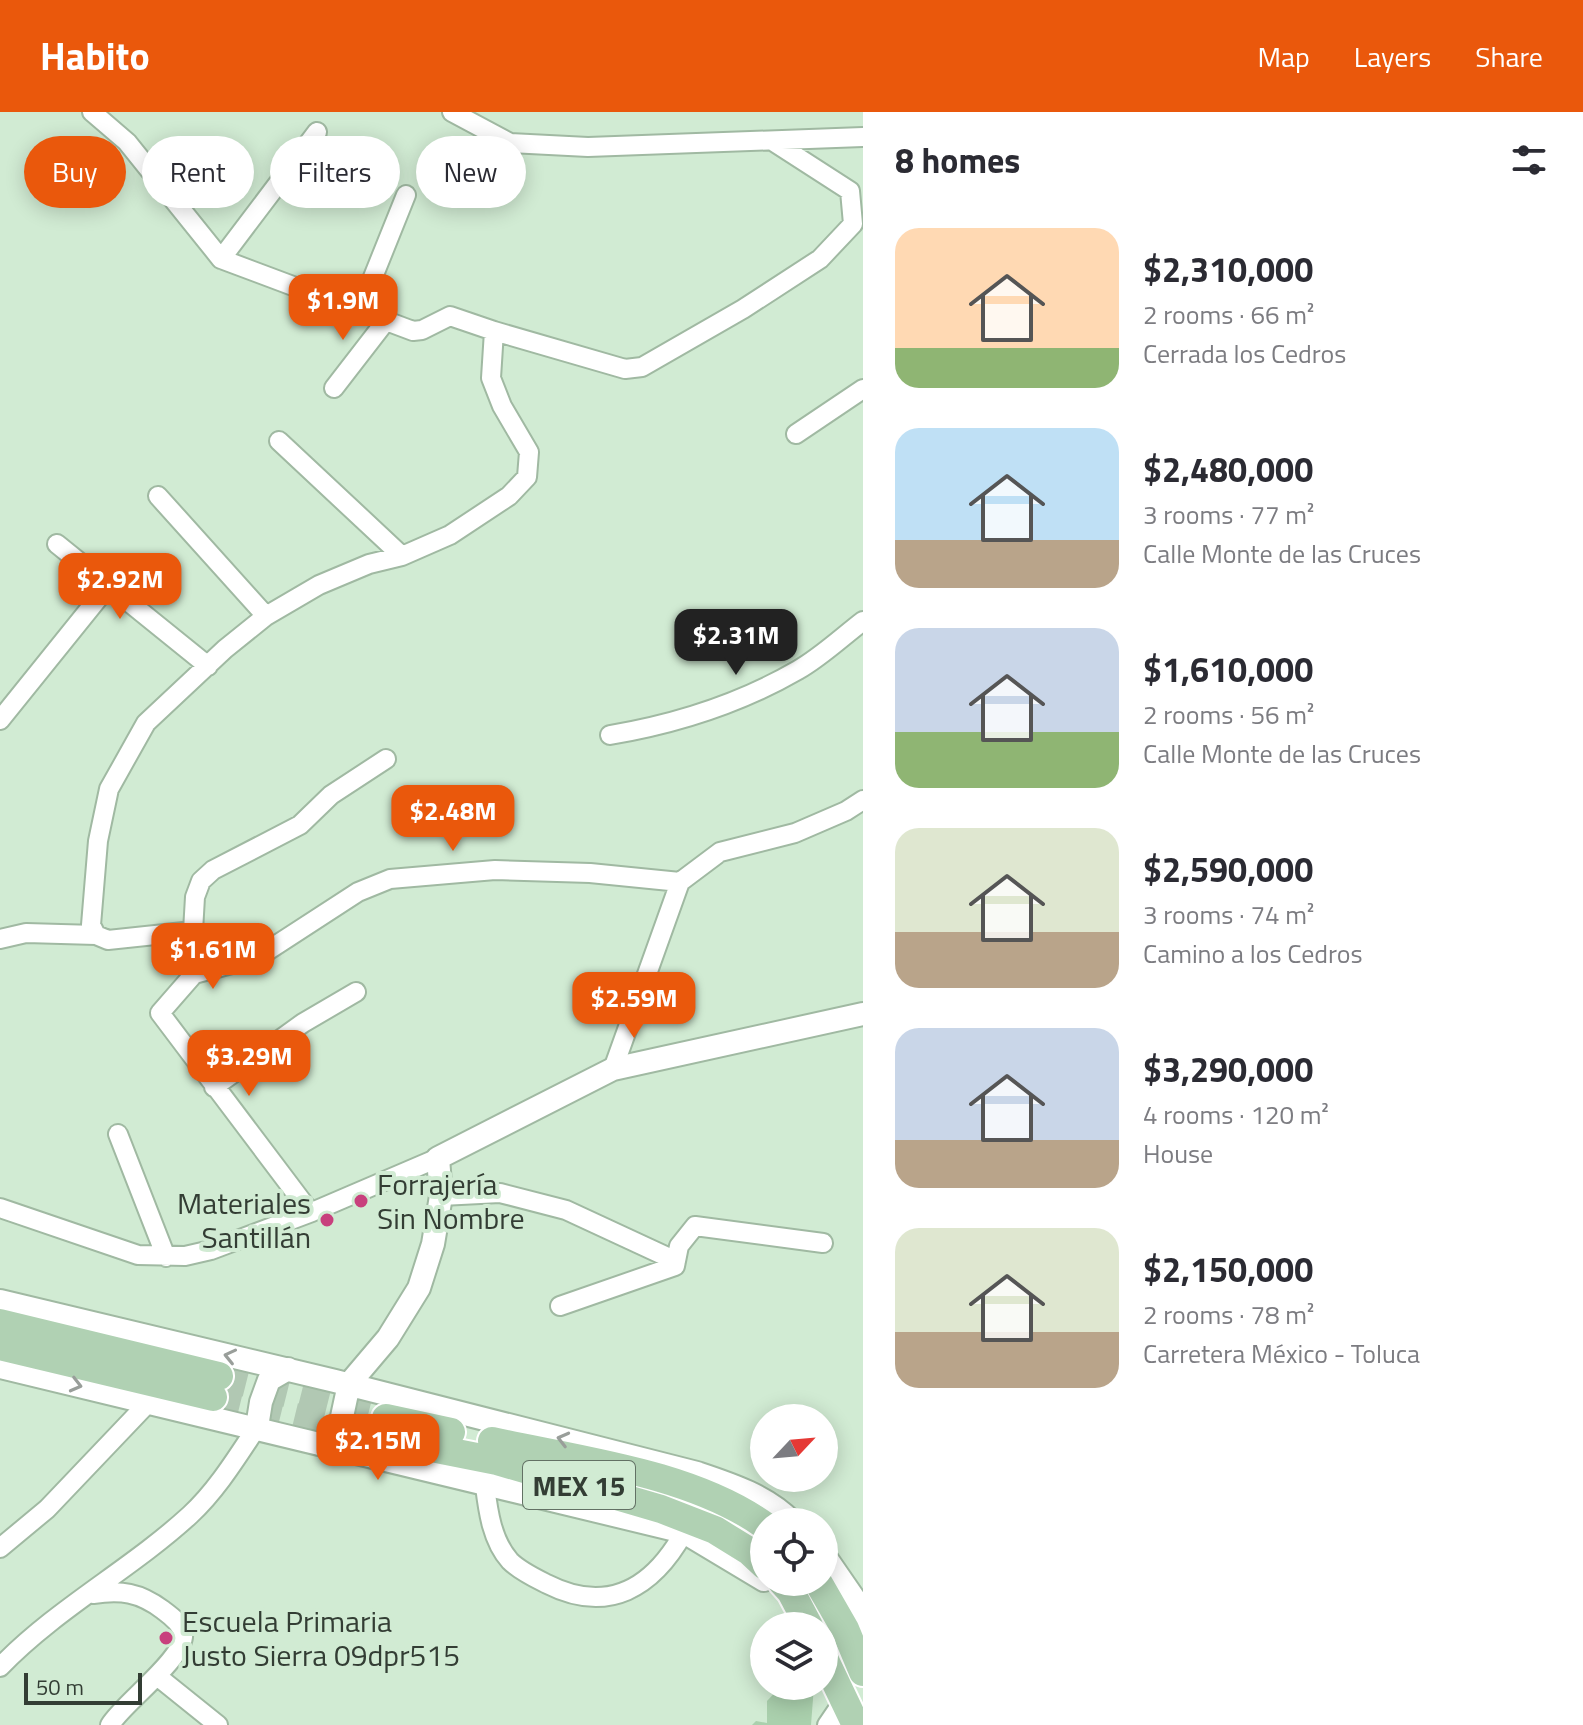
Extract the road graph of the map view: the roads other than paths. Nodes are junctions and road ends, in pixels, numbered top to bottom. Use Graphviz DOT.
graph roads {
  1 [pos="92,112"];
  2 [pos="452,112"];
  3 [pos="317,132"];
  4 [pos="863,137"];
  5 [pos="774,142"];
  6 [pos="406,195"];
  7 [pos="221,259"];
  8 [pos="359,312"];
  9 [pos="385,322"];
  10 [pos="494,331"];
  11 [pos="334,388"];
  12 [pos="863,389"];
  13 [pos="796,434"];
  14 [pos="279,441"];
  15 [pos="158,496"];
  16 [pos="57,544"];
  17 [pos="402,556"];
  18 [pos="108,586"];
  19 [pos="266,616"];
  20 [pos="863,621"];
  21 [pos="208,666"];
  22 [pos="0,720"];
  23 [pos="610,735"];
  24 [pos="386,759"];
  25 [pos="863,800"];
  26 [pos="680,882"];
  27 [pos="193,931"];
  28 [pos="96,935"];
  29 [pos="0,939"];
  30 [pos="258,957"];
  31 [pos="356,992"];
  32 [pos="863,1014"];
  33 [pos="613,1069"];
  34 [pos="214,1087"];
  35 [pos="118,1134"];
  36 [pos="438,1158"];
  37 [pos="441,1196"];
  38 [pos="0,1208"];
  39 [pos="312,1212"];
  40 [pos="823,1243"];
  41 [pos="166,1257"];
  42 [pos="676,1261"];
  43 [pos="0,1301"];
  44 [pos="560,1306"];
  45 [pos="0,1323"];
  46 [pos="0,1346"];
  47 [pos="0,1367"];
  48 [pos="288,1369"];
  49 [pos="349,1384"];
  50 [pos="148,1403"];
  51 [pos="257,1427"];
  52 [pos="322,1444"];
  53 [pos="485,1486"];
  54 [pos="776,1508"];
  55 [pos="750,1515"];
  56 [pos="684,1532"];
  57 [pos="0,1548"];
  58 [pos="750,1552"];
  59 [pos="750,1572"];
  60 [pos="838,1575"];
  61 [pos="90,1595"];
  62 [pos="826,1596"];
  63 [pos="863,1621"];
  64 [pos="0,1667"];
  65 [pos="863,1672"];
  66 [pos="157,1676"];
  67 [pos="838,1688"];
  68 [pos="850,1713"];
  69 [pos="114,1723"];
  70 [pos="218,1725"];
  71 [pos="827,1725"];
  1 -- 7 [label="street"];
  2 -- 5 [label="street"];
  3 -- 7 [label="street"];
  4 -- 5 [label="street"];
  5 -- 10 [label="street"];
  6 -- 8 [label="street"];
  7 -- 8 [label="street"];
  8 -- 9 [label="street"];
  9 -- 10 [label="street"];
  9 -- 11 [label="street"];
  10 -- 17 [label="street"];
  12 -- 13 [label="street"];
  14 -- 17 [label="street"];
  15 -- 19 [label="street"];
  16 -- 18 [label="street"];
  17 -- 19 [label="street"];
  18 -- 21 [label="street"];
  18 -- 22 [label="street"];
  19 -- 21 [label="street"];
  20 -- 23 [label="street"];
  21 -- 28 [label="street"];
  24 -- 27 [label="street"];
  25 -- 26 [label="street"];
  26 -- 30 [label="street"];
  26 -- 33 [label="street"];
  27 -- 28 [label="street"];
  27 -- 30 [label="street"];
  28 -- 29 [label="street"];
  30 -- 34 [label="street"];
  31 -- 34 [label="street"];
  32 -- 33 [label="street"];
  33 -- 36 [label="street"];
  34 -- 39 [label="street"];
  35 -- 41 [label="street"];
  36 -- 37 [label="street"];
  36 -- 39 [label="street"];
  37 -- 42 [label="street"];
  37 -- 49 [label="street"];
  38 -- 41 [label="street"];
  39 -- 41 [label="street"];
  40 -- 42 [label="street"];
  42 -- 44 [label="street"];
  48 -- 43 [label="street, one-way"];
  45 -- 46 [label="main road"];
  47 -- 50 [label="street, one-way"];
  48 -- 49 [label="street"];
  48 -- 51 [label="street"];
  49 -- 52 [label="street"];
  54 -- 49 [label="street, one-way"];
  50 -- 51 [label="street"];
  50 -- 57 [label="street"];
  51 -- 52 [label="street"];
  51 -- 61 [label="street"];
  52 -- 53 [label="street"];
  53 -- 56 [label="street"];
  53 -- 56 [label="street"];
  55 -- 58 [label="main road, MEX 15"];
  56 -- 59 [label="street"];
  60 -- 63 [label="street"];
  61 -- 64 [label="street"];
  61 -- 66 [label="street"];
  62 -- 65 [label="main road"];
  66 -- 69 [label="street"];
  66 -- 70 [label="street"];
  67 -- 68 [label="main road"];
  68 -- 71 [label="street"];
}
